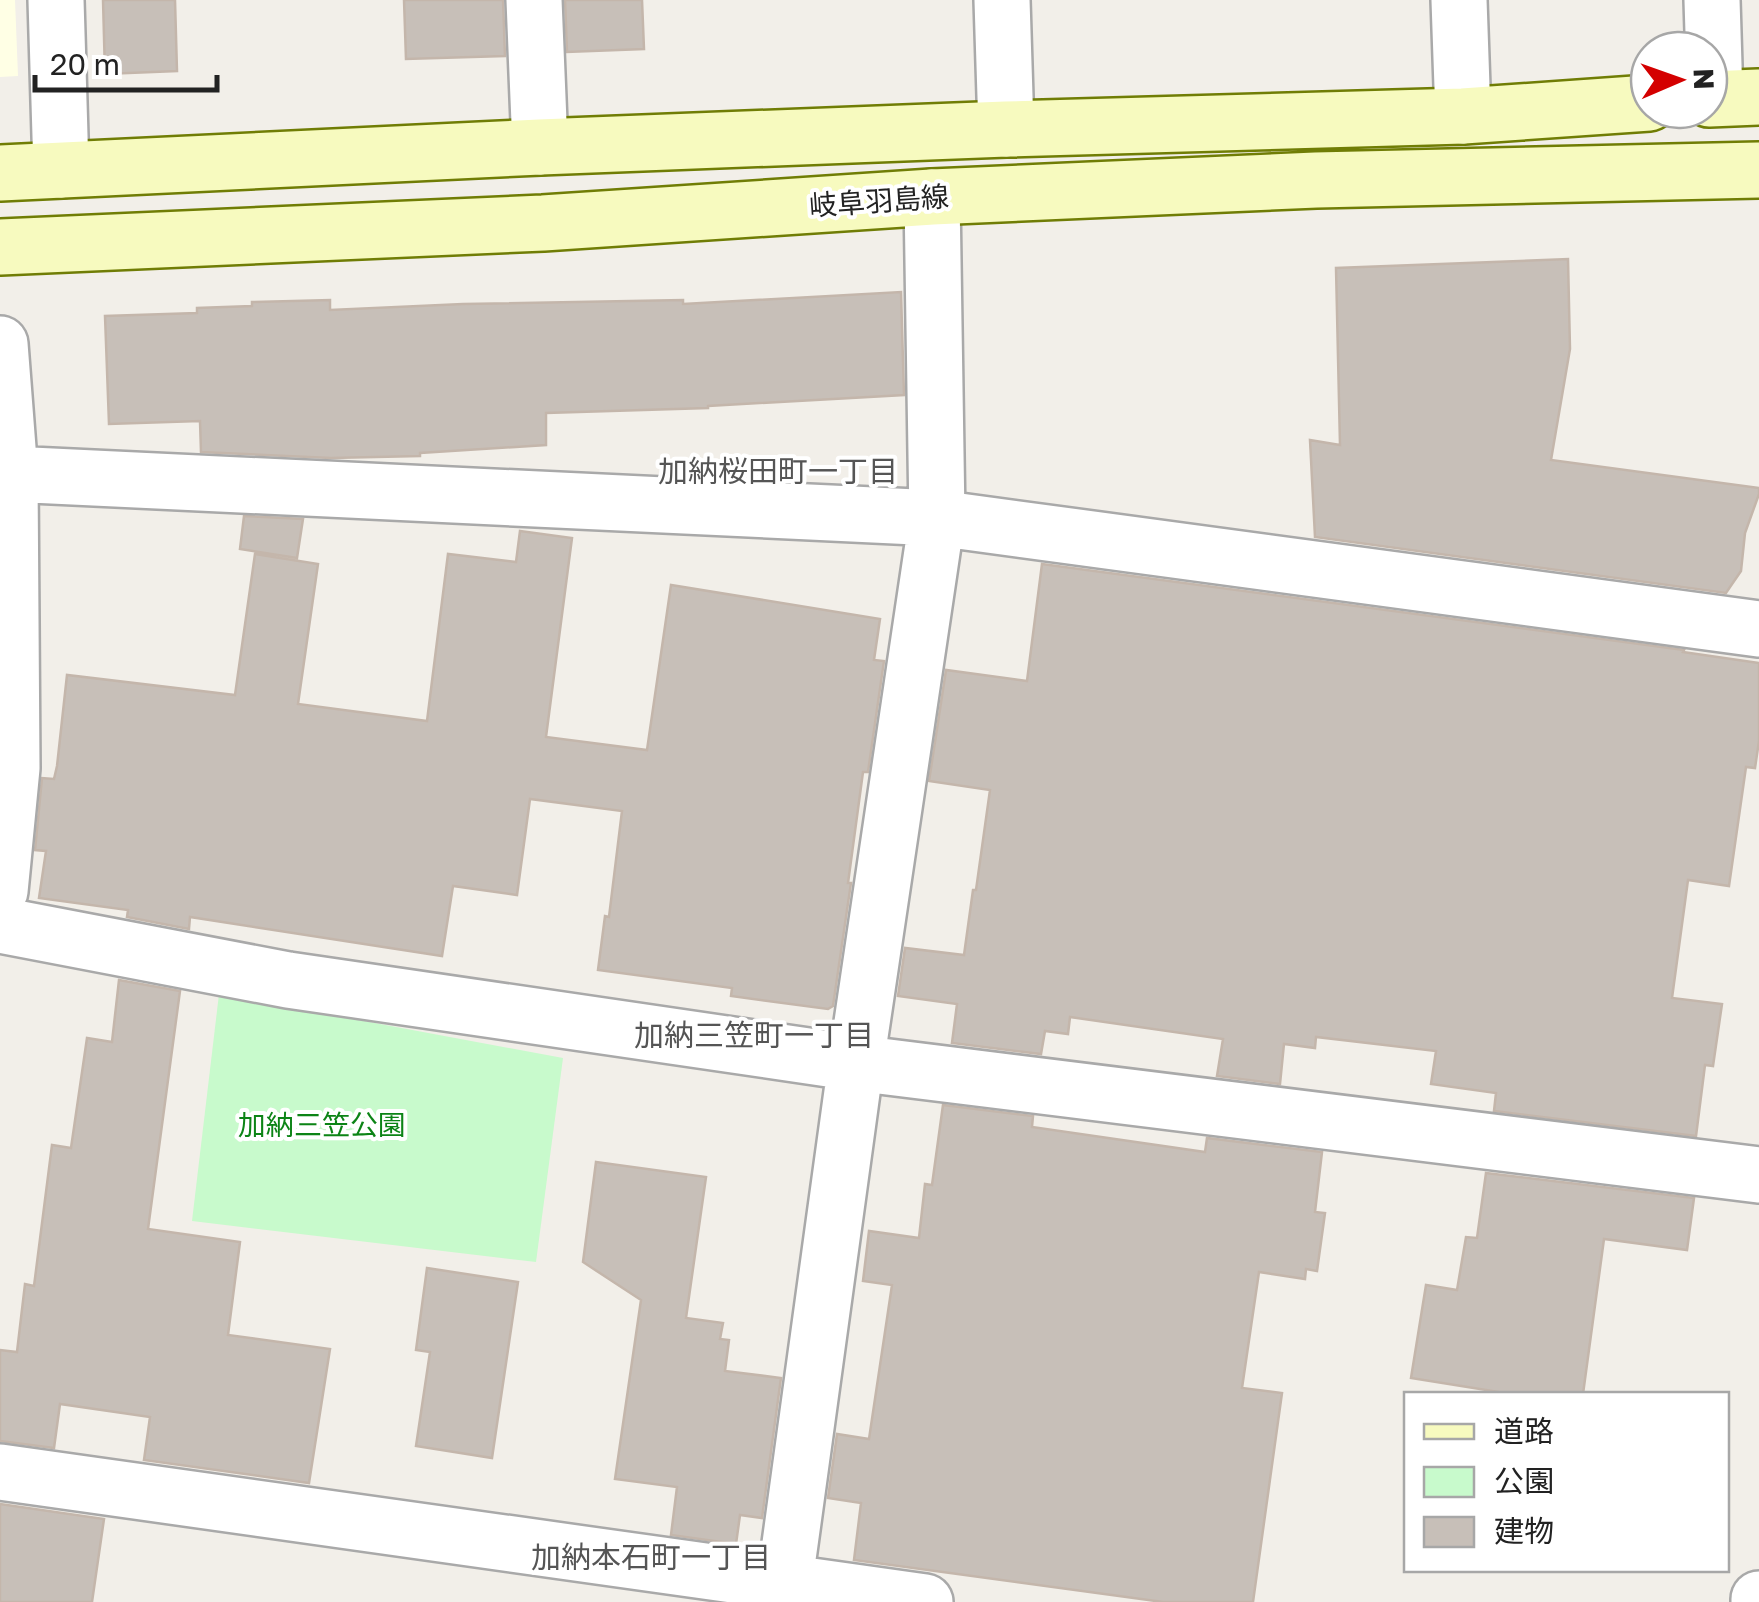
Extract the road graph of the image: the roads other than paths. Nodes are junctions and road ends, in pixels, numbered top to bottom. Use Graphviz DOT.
graph roads {
  1 [pos="56,0"];
  2 [pos="534,0"];
  3 [pos="1002,0"];
  4 [pos="1459,0"];
  5 [pos="1712,0"];
  6 [pos="1717,30"];
  7 [pos="1629,104"];
  8 [pos="1463,116"];
  9 [pos="1006,129"];
  10 [pos="540,147"];
  11 [pos="61,170"];
  12 [pos="1759,170"];
  13 [pos="0,172"];
  14 [pos="932,198"];
  15 [pos="0,246"];
  16 [pos="0,344"];
  17 [pos="10,474"];
  18 [pos="937,518"];
  19 [pos="1759,629"];
  20 [pos="0,890"];
  21 [pos="0,925"];
  22 [pos="856,1063"];
  23 [pos="1759,1175"];
  24 [pos="0,1472"];
  25 [pos="784,1592"];
  26 [pos="926,1602"];
  1 -- 11 [label="street"];
  2 -- 10 [label="street"];
  3 -- 9 [label="street"];
  4 -- 8 [label="street"];
  5 -- 6 [label="street"];
  7 -- 8 [label="main road"];
  8 -- 9 [label="main road"];
  9 -- 10 [label="main road"];
  10 -- 11 [label="main road"];
  11 -- 13 [label="main road"];
  12 -- 14 [label="main road, 岐阜羽島線"];
  14 -- 15 [label="main road, 岐阜羽島線"];
  14 -- 18 [label="street"];
  16 -- 17 [label="street"];
  17 -- 18 [label="street"];
  17 -- 20 [label="street"];
  18 -- 19 [label="street"];
  18 -- 22 [label="street"];
  21 -- 22 [label="street"];
  22 -- 23 [label="street"];
  22 -- 25 [label="street"];
  24 -- 25 [label="street"];
  25 -- 26 [label="street"];
}
